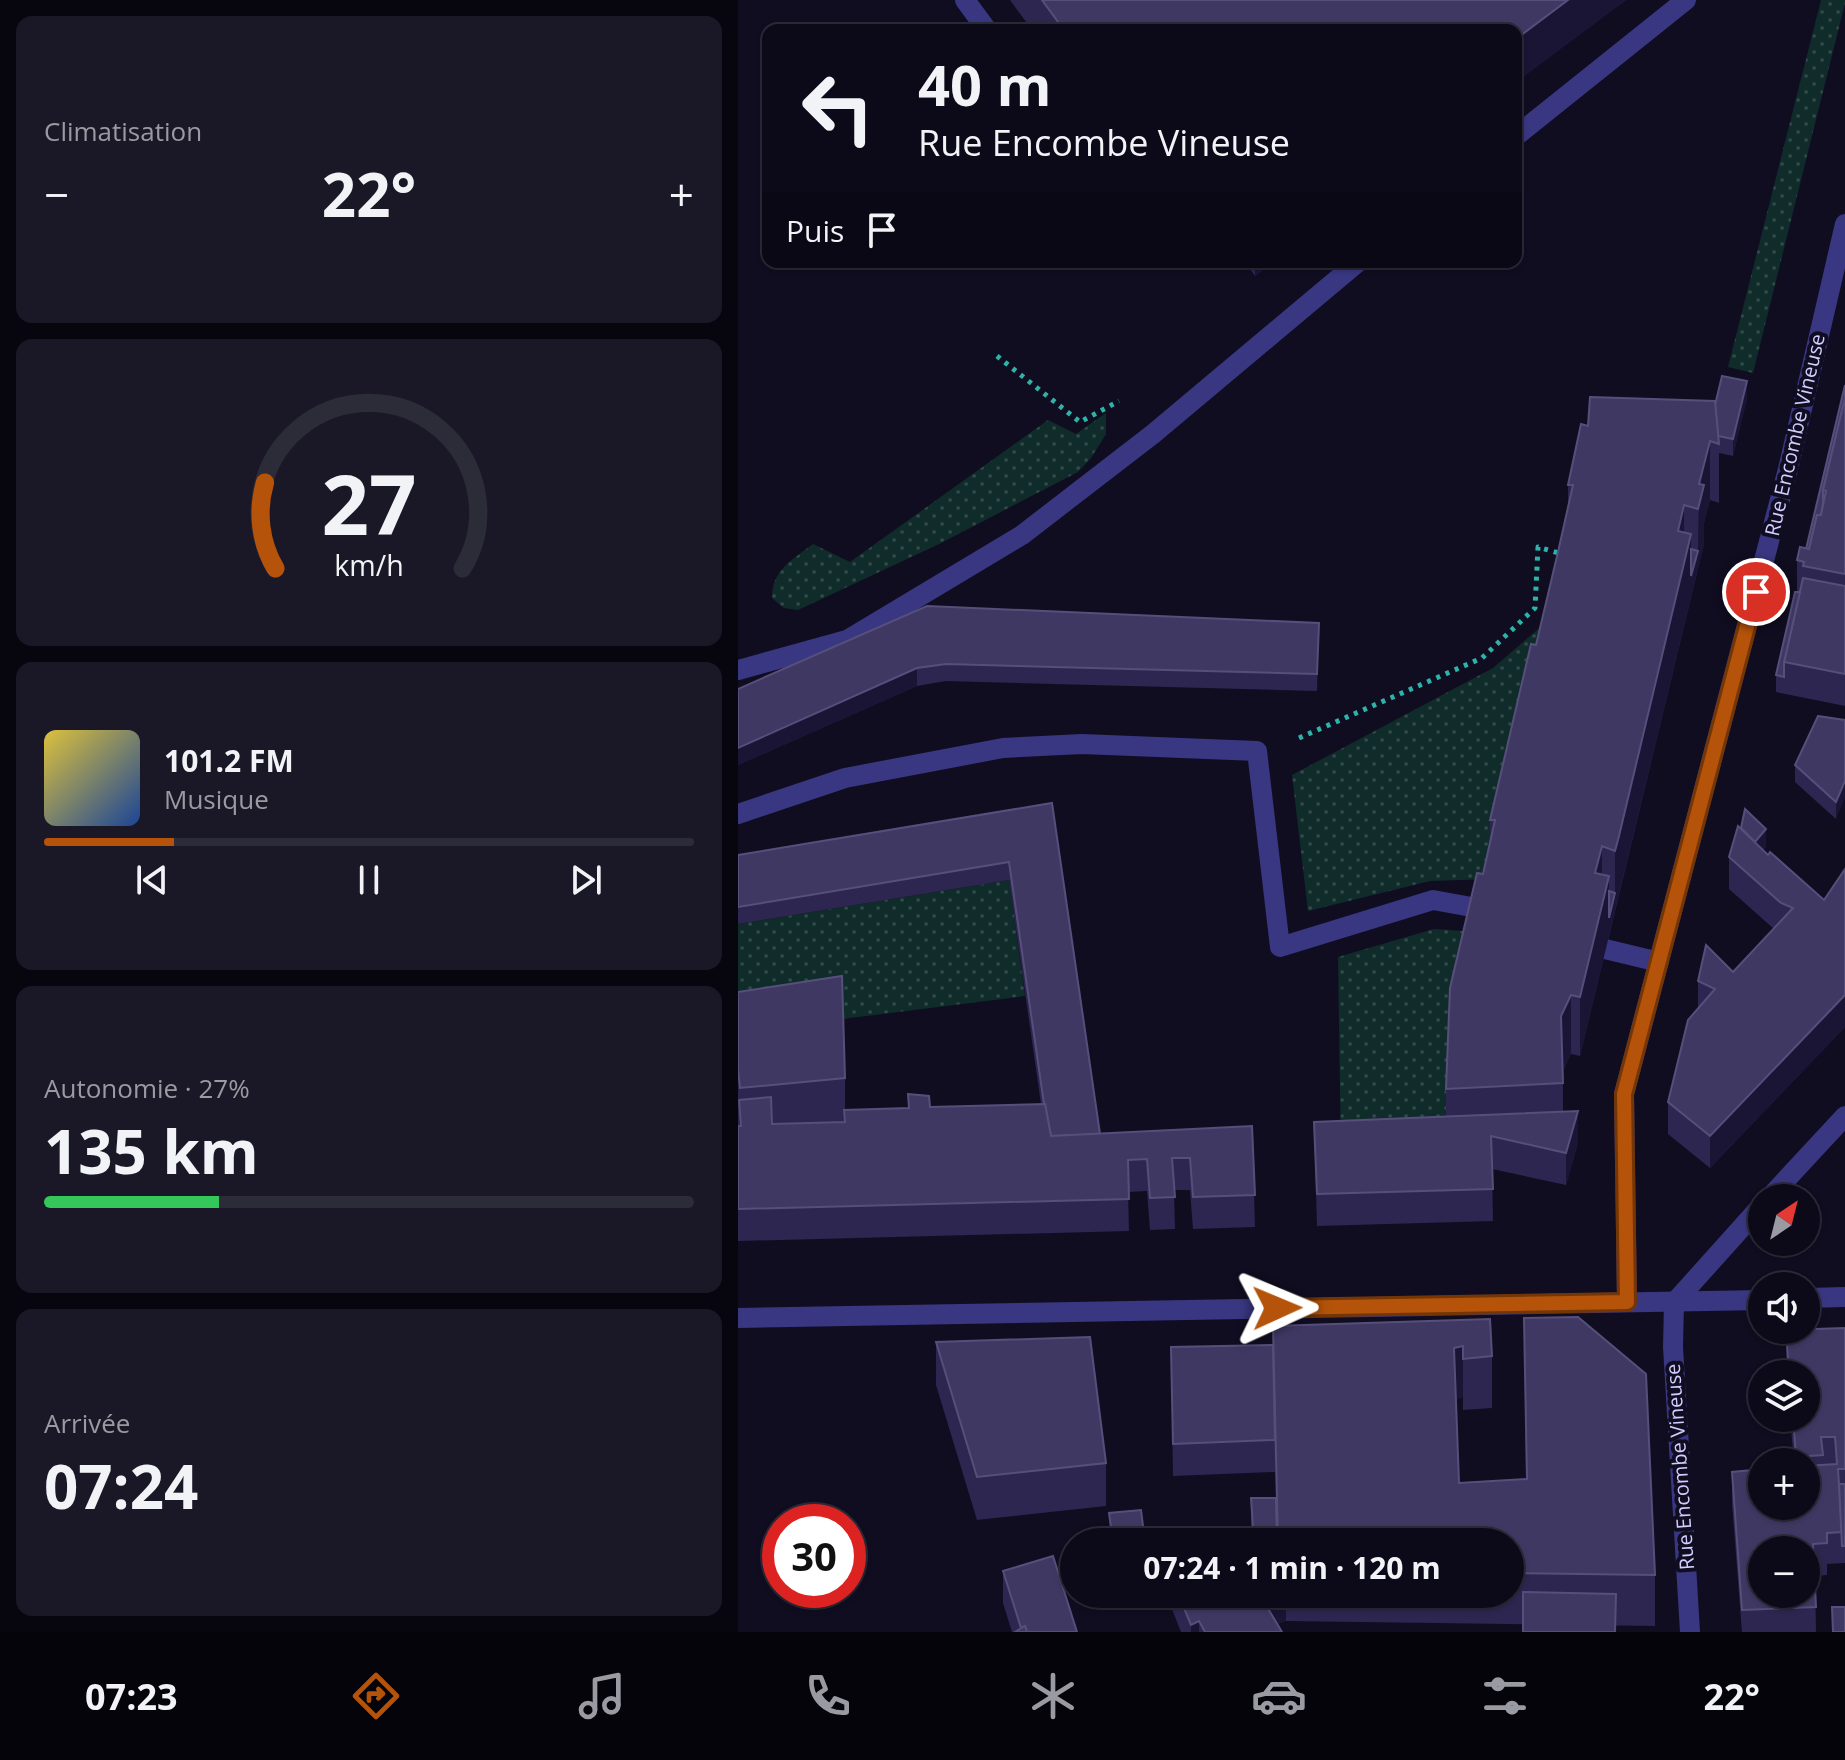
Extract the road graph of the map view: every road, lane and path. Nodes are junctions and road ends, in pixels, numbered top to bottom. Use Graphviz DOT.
graph roads {
  1 [pos="965,0"];
  2 [pos="1686,0"];
  3 [pos="983,24"];
  4 [pos="1522,131"];
  5 [pos="1845,224"];
  6 [pos="1351,268"];
  7 [pos="997,356"];
  8 [pos="1104,409"];
  9 [pos="1570,556"];
  10 [pos="738,670"];
  11 [pos="1257,751"];
  12 [pos="738,814"];
  13 [pos="1488,910"];
  14 [pos="1605,949"];
  15 [pos="1659,962"];
  16 [pos="1845,1116"];
  17 [pos="1782,1184"];
  18 [pos="1748,1221"];
  19 [pos="1845,1297"];
  20 [pos="1820,1298"];
  21 [pos="1748,1300"];
  22 [pos="1627,1302"];
  23 [pos="1674,1303"];
  24 [pos="738,1318"];
  25 [pos="1690,1632"];
  1 -- 3 [label="street"];
  2 -- 4 [label="street"];
  5 -- 15 [label="street, Rue Encombe Vineuse"];
  6 -- 10 [label="street"];
  7 -- 8 [label="path"];
  9 -- 11 [label="path"];
  11 -- 12 [label="street"];
  11 -- 13 [label="street"];
  14 -- 15 [label="street"];
  15 -- 22 [label="street, Rue Encombe Vineuse"];
  16 -- 17 [label="street"];
  18 -- 23 [label="street"];
  19 -- 20 [label="street"];
  21 -- 23 [label="street"];
  22 -- 23 [label="street"];
  22 -- 24 [label="street"];
  23 -- 25 [label="street, Rue Encombe Vineuse"];
}
